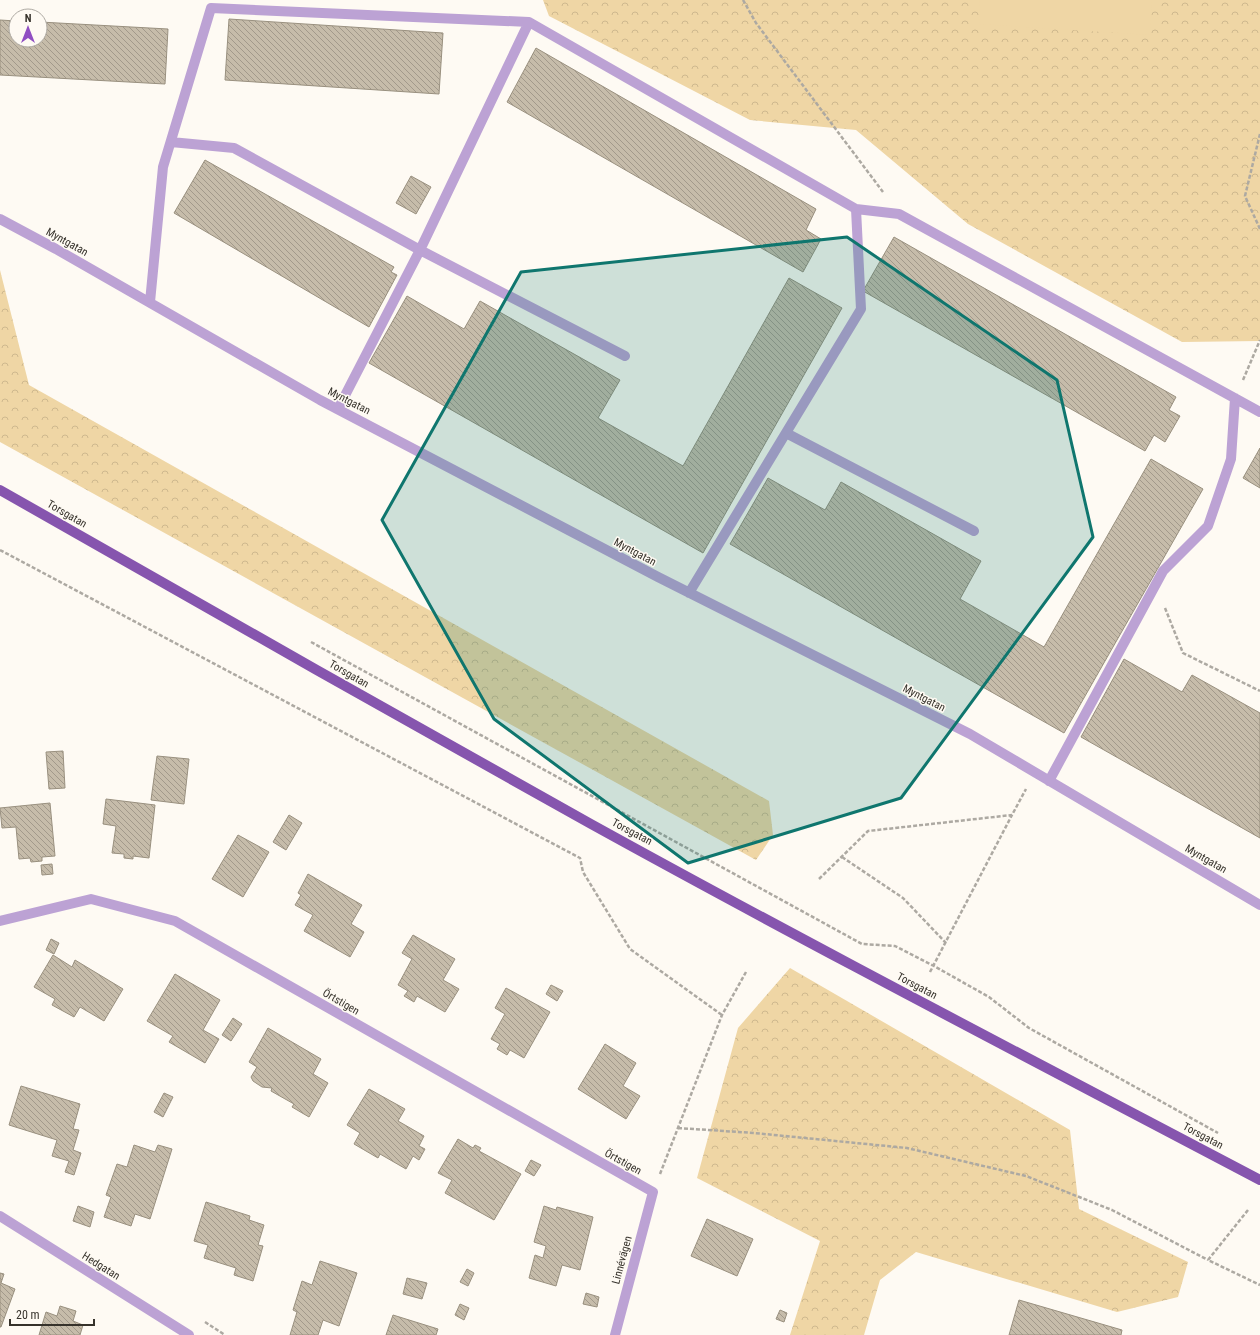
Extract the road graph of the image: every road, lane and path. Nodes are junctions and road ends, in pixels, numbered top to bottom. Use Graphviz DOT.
graph roads {
  1 [pos="743,0"];
  2 [pos="529,22"];
  3 [pos="1260,134"];
  4 [pos="171,142"];
  5 [pos="856,209"];
  6 [pos="899,214"];
  7 [pos="0,219"];
  8 [pos="1260,229"];
  9 [pos="420,250"];
  10 [pos="150,302"];
  11 [pos="1260,340"];
  12 [pos="625,356"];
  13 [pos="1235,398"];
  14 [pos="338,409"];
  15 [pos="1260,412"];
  16 [pos="786,433"];
  17 [pos="0,490"];
  18 [pos="974,531"];
  19 [pos="0,550"];
  20 [pos="1155,586"];
  21 [pos="689,593"];
  22 [pos="304,638"];
  23 [pos="1260,691"];
  24 [pos="1035,773"];
  25 [pos="1049,781"];
  26 [pos="1012,815"];
  27 [pos="842,857"];
  28 [pos="819,879"];
  29 [pos="1260,905"];
  30 [pos="0,921"];
  31 [pos="946,943"];
  32 [pos="934,966"];
  33 [pos="746,972"];
  34 [pos="930,972"];
  35 [pos="722,1016"];
  36 [pos="678,1128"];
  37 [pos="1219,1134"];
  38 [pos="1260,1180"];
  39 [pos="653,1192"];
  40 [pos="1248,1210"];
  41 [pos="0,1216"];
  42 [pos="1208,1260"];
  43 [pos="1260,1285"];
  44 [pos="189,1335"];
  45 [pos="615,1335"];
  1 -- 6 [label="path"];
  2 -- 4 [label="street"];
  2 -- 5 [label="street"];
  2 -- 9 [label="street"];
  3 -- 8 [label="path"];
  4 -- 9 [label="street"];
  4 -- 10 [label="street"];
  5 -- 6 [label="street"];
  5 -- 16 [label="street"];
  6 -- 13 [label="street"];
  7 -- 10 [label="street, Myntgatan"];
  9 -- 12 [label="street"];
  9 -- 14 [label="street"];
  10 -- 14 [label="street, Myntgatan"];
  11 -- 13 [label="path"];
  13 -- 15 [label="street"];
  13 -- 20 [label="street"];
  14 -- 21 [label="street, Myntgatan"];
  16 -- 18 [label="street"];
  16 -- 21 [label="street"];
  17 -- 38 [label="main road, Torsgatan"];
  19 -- 35 [label="path"];
  20 -- 23 [label="path"];
  20 -- 25 [label="street"];
  21 -- 24 [label="street, Myntgatan"];
  22 -- 32 [label="path"];
  24 -- 25 [label="street, Myntgatan"];
  24 -- 26 [label="path"];
  25 -- 29 [label="street, Myntgatan"];
  26 -- 27 [label="path"];
  26 -- 31 [label="path"];
  27 -- 28 [label="path"];
  27 -- 31 [label="path"];
  30 -- 39 [label="street, Örtstigen"];
  31 -- 32 [label="path"];
  32 -- 34 [label="path"];
  32 -- 37 [label="path"];
  33 -- 35 [label="path"];
  35 -- 36 [label="path"];
  36 -- 39 [label="path"];
  36 -- 42 [label="path"];
  39 -- 45 [label="street, Linnévägen"];
  40 -- 42 [label="path"];
  41 -- 44 [label="street, Hedgatan"];
  42 -- 43 [label="path"];
}
